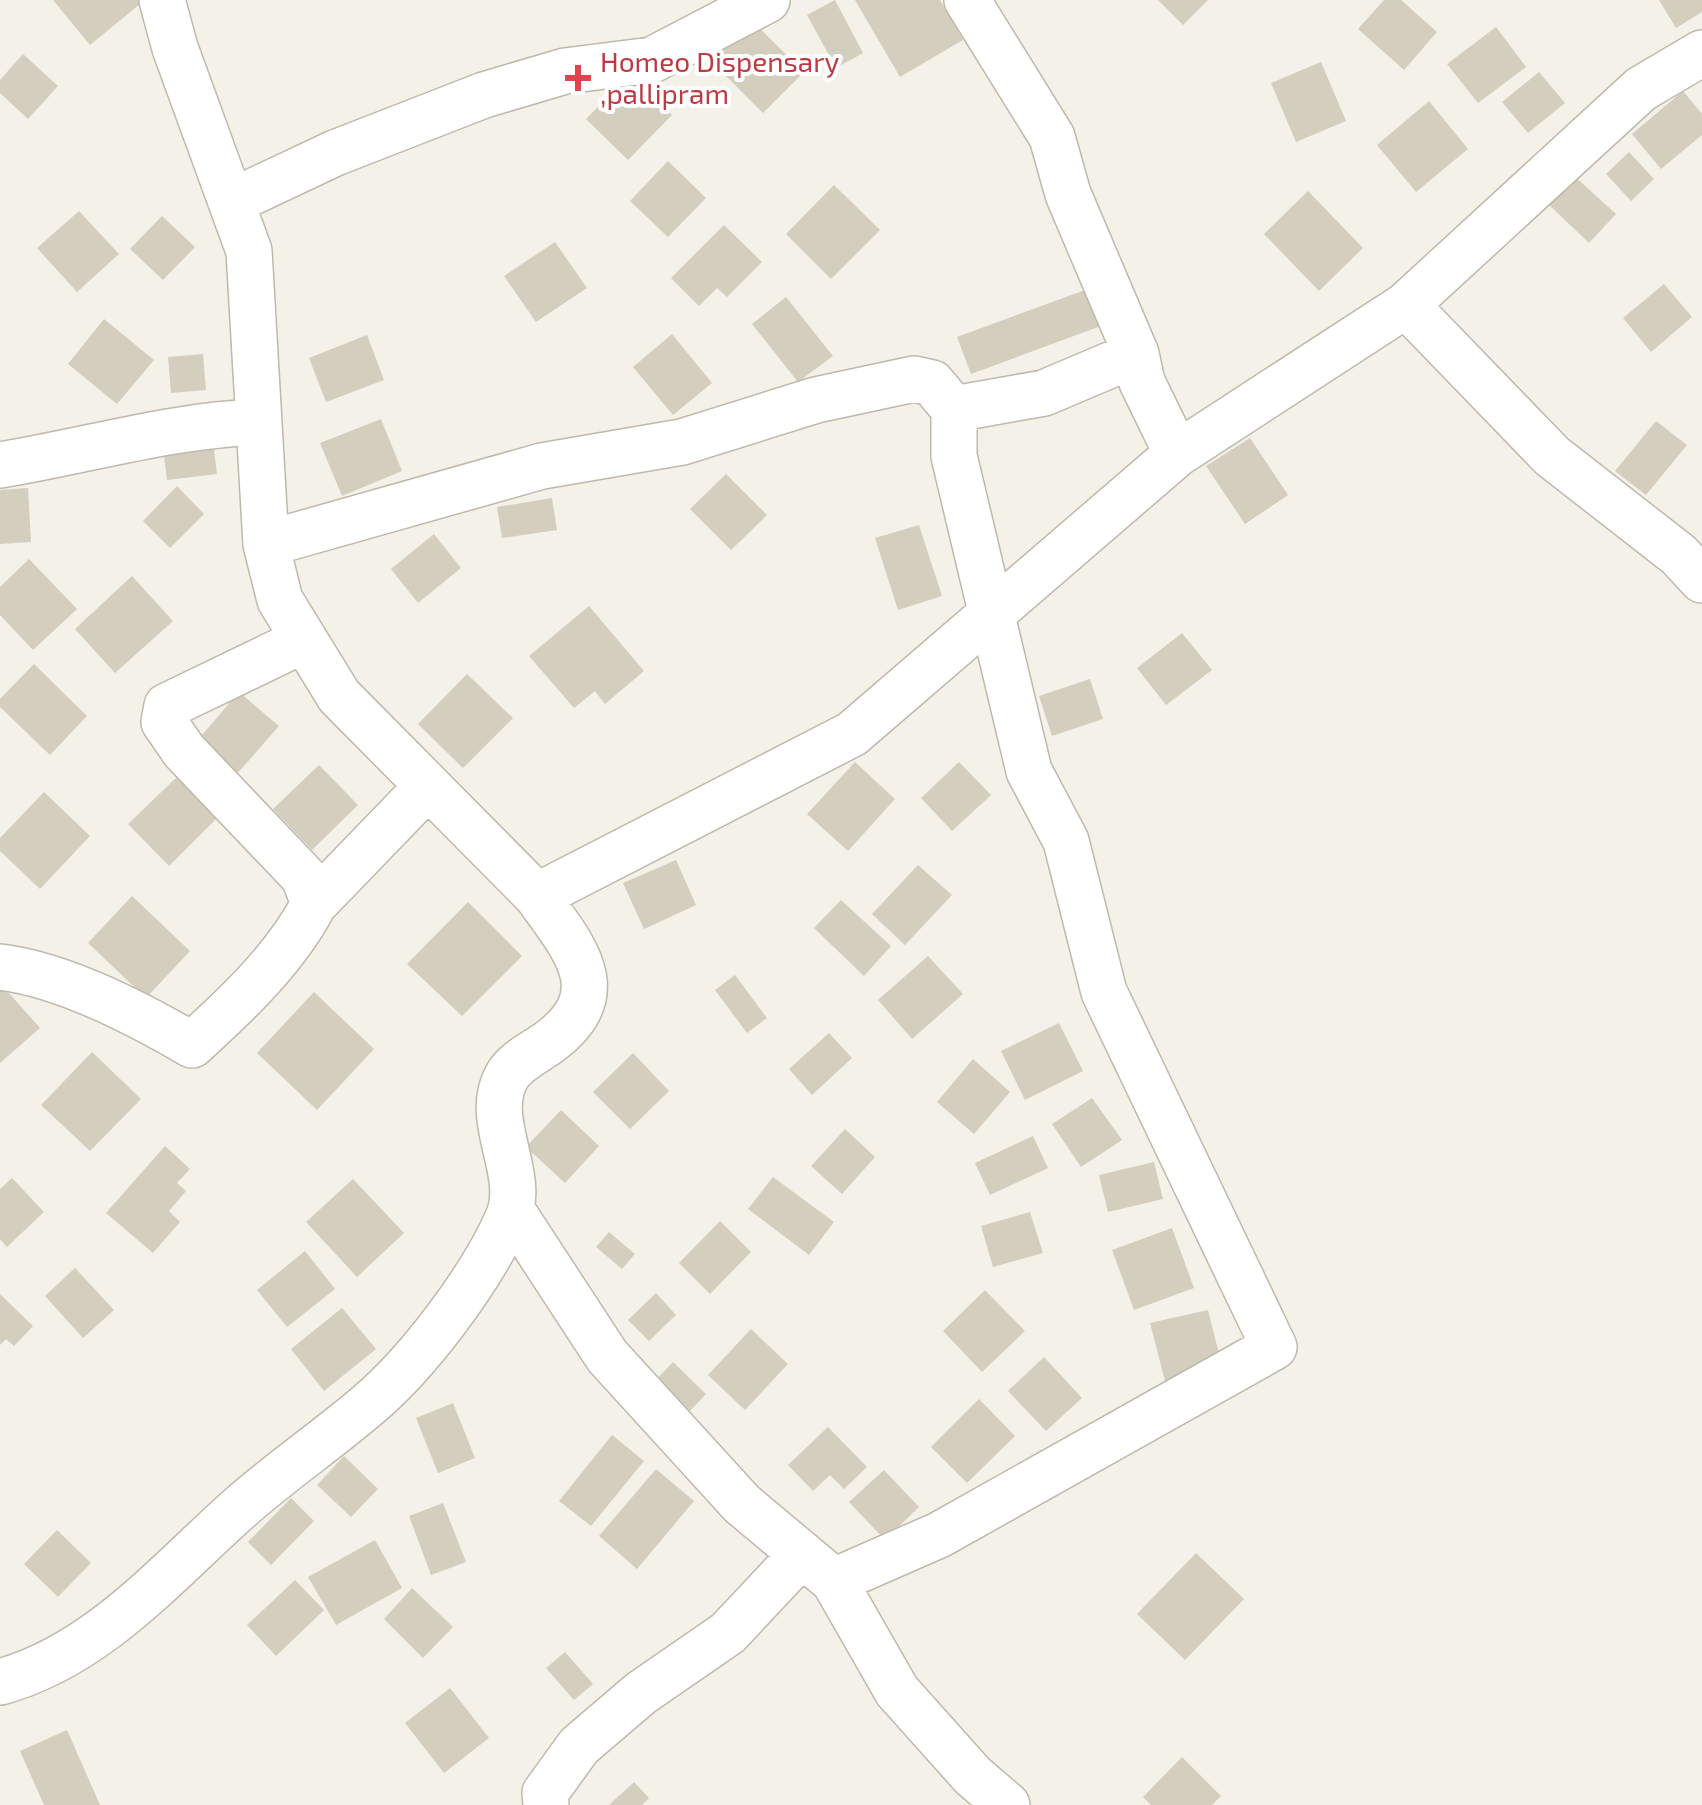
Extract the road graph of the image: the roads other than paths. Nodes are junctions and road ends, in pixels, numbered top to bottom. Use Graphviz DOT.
graph roads {
  1 [pos="162,0"];
  2 [pos="767,0"];
  3 [pos="968,0"];
  4 [pos="1702,53"];
  5 [pos="231,202"];
  6 [pos="1406,305"];
  7 [pos="1136,354"];
  8 [pos="954,410"];
  9 [pos="259,422"];
  10 [pos="1177,454"];
  11 [pos="0,465"];
  12 [pos="266,544"];
  13 [pos="1702,580"];
  14 [pos="991,614"];
  15 [pos="304,640"];
  16 [pos="427,787"];
  17 [pos="538,896"];
  18 [pos="314,904"];
  19 [pos="0,967"];
  20 [pos="511,1209"];
  21 [pos="818,1568"];
  22 [pos="0,1682"];
  23 [pos="546,1805"];
  24 [pos="1007,1805"];
  1 -- 5 [label="street"];
  2 -- 5 [label="street"];
  3 -- 7 [label="street"];
  4 -- 6 [label="street"];
  5 -- 9 [label="street"];
  6 -- 10 [label="street"];
  6 -- 13 [label="street"];
  7 -- 8 [label="street"];
  7 -- 10 [label="street"];
  8 -- 12 [label="street"];
  8 -- 14 [label="street"];
  9 -- 11 [label="street"];
  9 -- 12 [label="street"];
  10 -- 14 [label="street"];
  12 -- 15 [label="street"];
  14 -- 17 [label="street"];
  14 -- 21 [label="street"];
  15 -- 16 [label="street"];
  15 -- 18 [label="street"];
  16 -- 17 [label="street"];
  16 -- 18 [label="street"];
  17 -- 20 [label="street"];
  18 -- 19 [label="street"];
  20 -- 21 [label="street"];
  20 -- 22 [label="street"];
  21 -- 23 [label="street"];
  21 -- 24 [label="street"];
}
